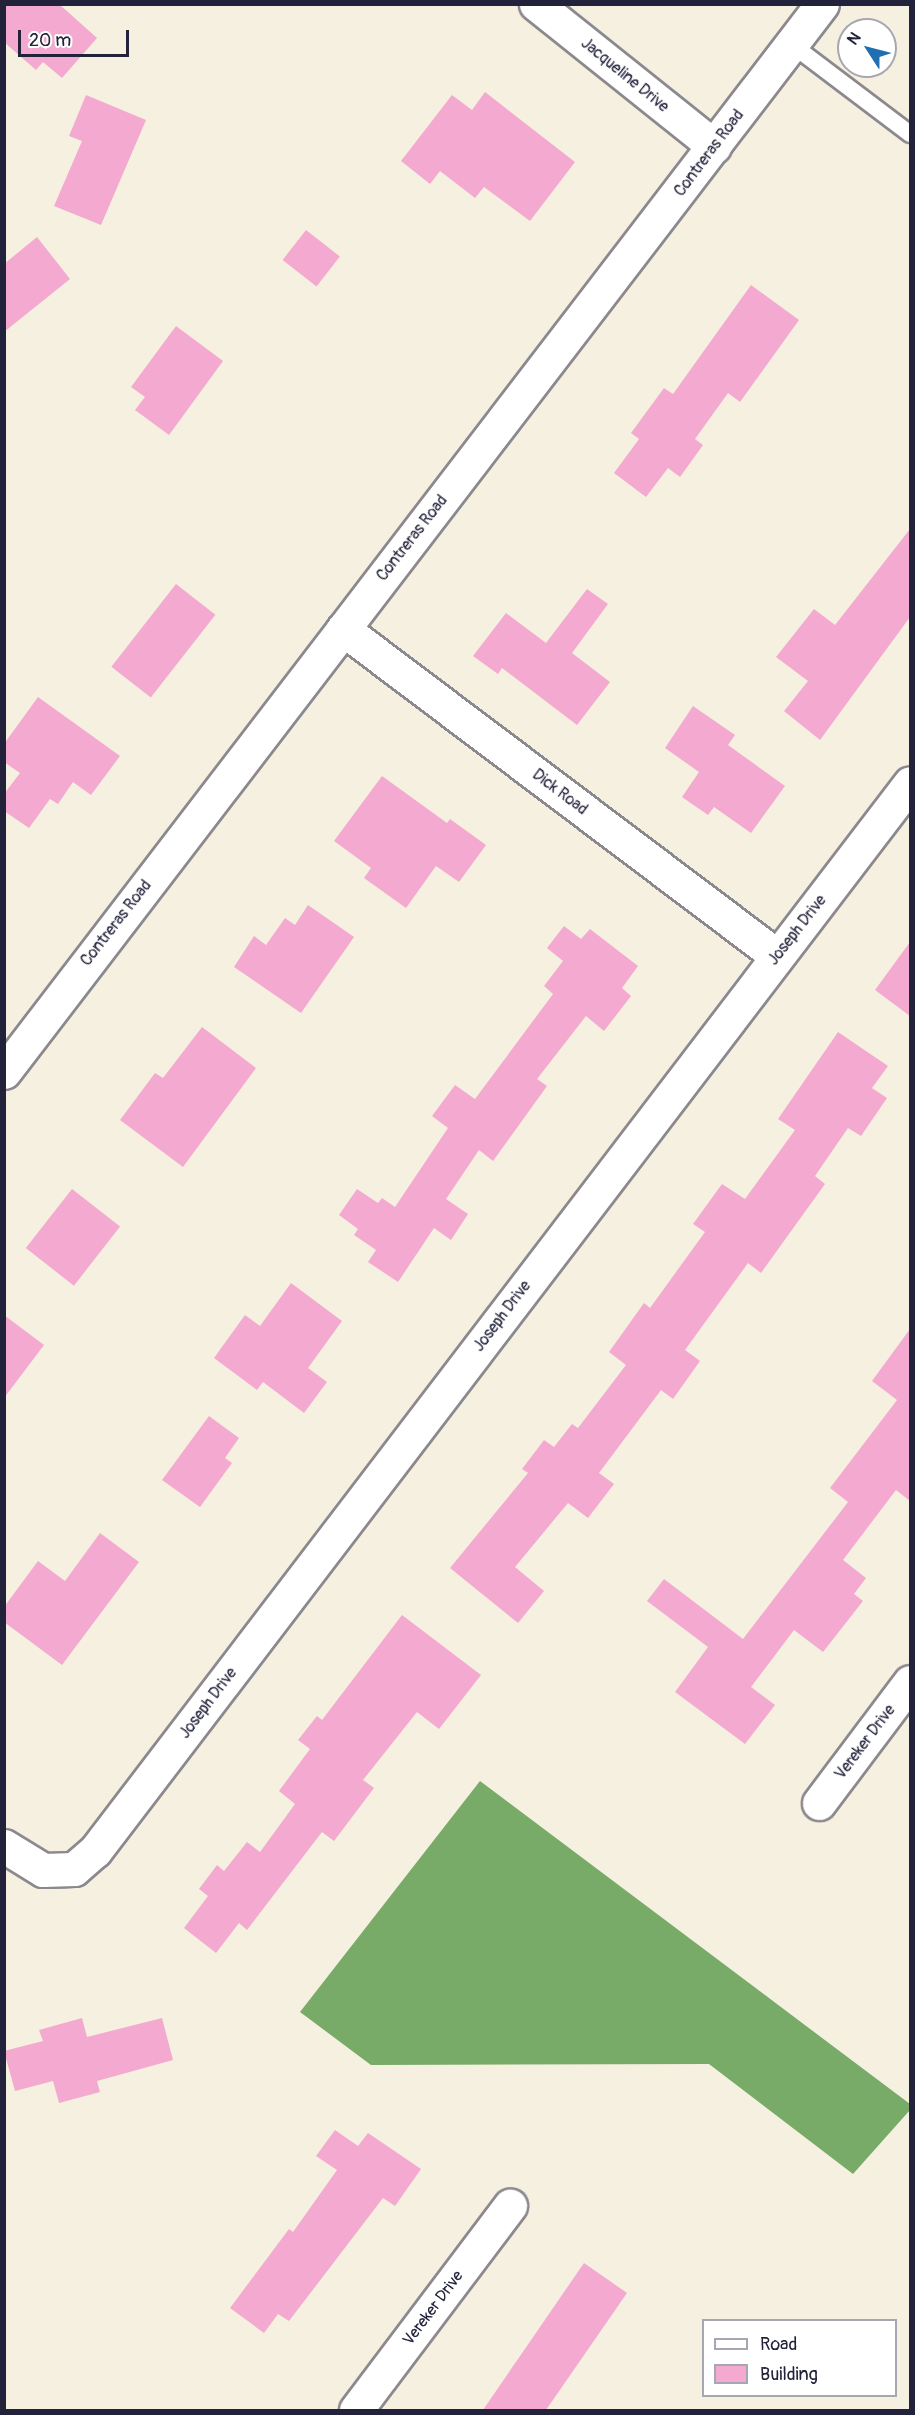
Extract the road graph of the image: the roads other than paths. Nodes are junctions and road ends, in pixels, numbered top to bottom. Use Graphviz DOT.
graph roads {
  1 [pos="536,4"];
  2 [pos="822,4"];
  3 [pos="791,44"];
  4 [pos="910,134"];
  5 [pos="714,146"];
  6 [pos="343,629"];
  7 [pos="910,783"];
  8 [pos="777,956"];
  9 [pos="4,1072"];
  10 [pos="910,1682"];
  11 [pos="819,1803"];
  12 [pos="4,1846"];
  13 [pos="510,2206"];
  14 [pos="356,2410"];
  1 -- 5 [label="street, Jacqueline Drive"];
  2 -- 3 [label="street, Contreras Road"];
  3 -- 4 [label="lane"];
  3 -- 5 [label="street, Contreras Road"];
  5 -- 6 [label="street, Contreras Road"];
  6 -- 8 [label="street, Dick Road"];
  6 -- 9 [label="street, Contreras Road"];
  7 -- 8 [label="street, Joseph Drive"];
  8 -- 12 [label="street, Joseph Drive"];
  10 -- 11 [label="street, Vereker Drive"];
  13 -- 14 [label="street, Vereker Drive"];
}
